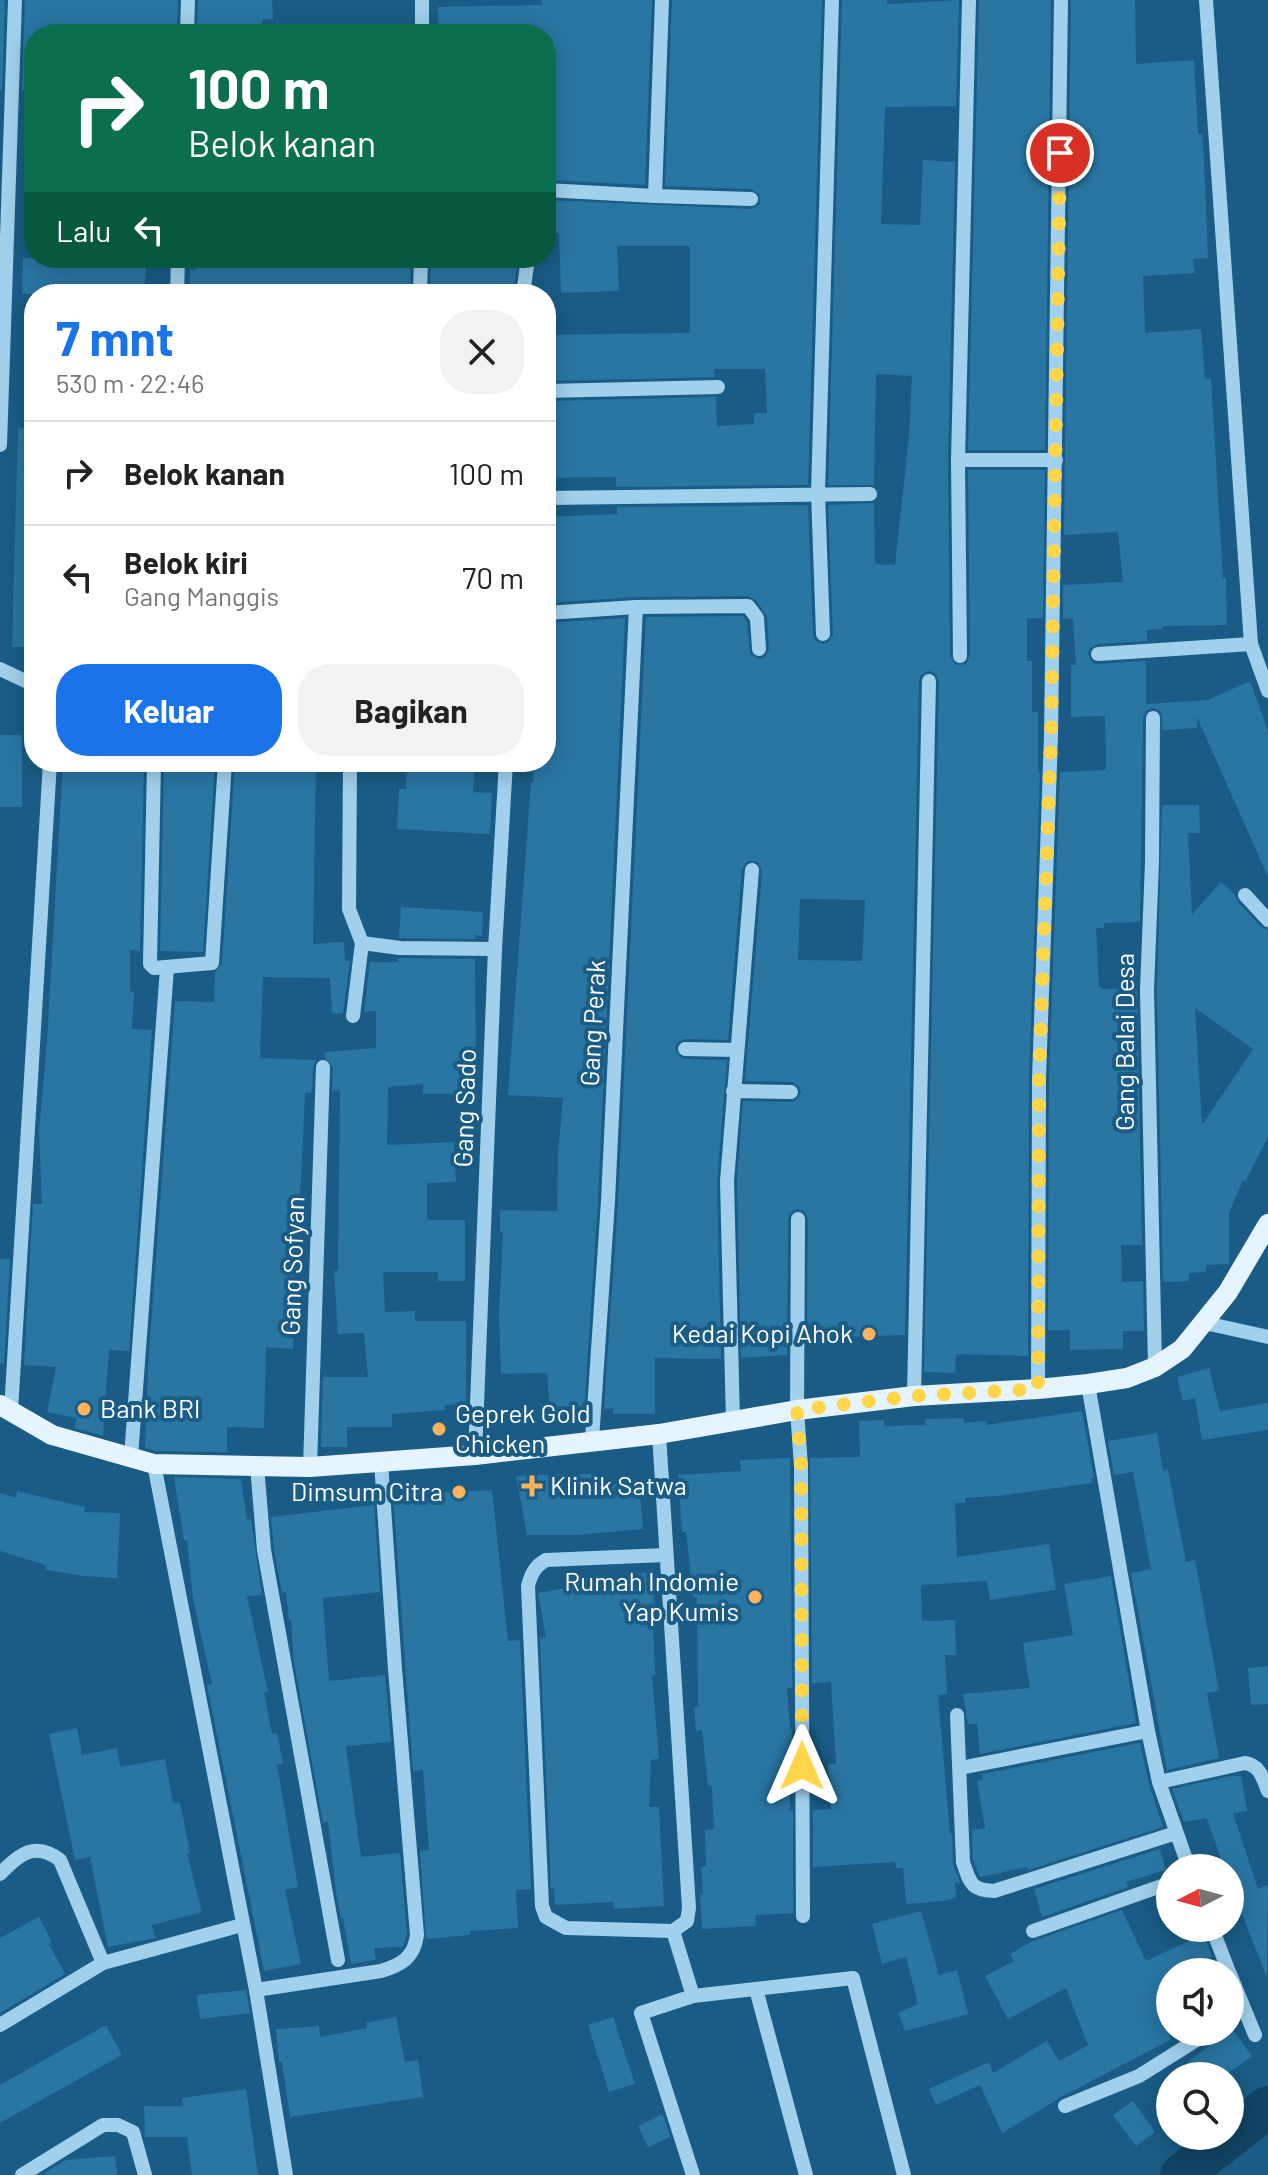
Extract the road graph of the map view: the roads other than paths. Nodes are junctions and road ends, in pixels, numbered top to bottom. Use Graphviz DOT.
graph roads {
  1 [pos="15,0"];
  2 [pos="188,0"];
  3 [pos="422,0"];
  4 [pos="662,0"];
  5 [pos="832,0"];
  6 [pos="969,0"];
  7 [pos="1061,0"];
  8 [pos="1206,0"];
  9 [pos="187,24"];
  10 [pos="422,24"];
  11 [pos="556,191"];
  12 [pos="655,196"];
  13 [pos="751,199"];
  14 [pos="718,387"];
  15 [pos="556,391"];
  16 [pos="0,445"];
  17 [pos="958,460"];
  18 [pos="1056,460"];
  19 [pos="818,493"];
  20 [pos="870,494"];
  21 [pos="556,498"];
  22 [pos="636,607"];
  23 [pos="556,612"];
  24 [pos="823,634"];
  25 [pos="1251,644"];
  26 [pos="759,649"];
  27 [pos="1098,654"];
  28 [pos="960,656"];
  29 [pos="0,669"];
  30 [pos="24,680"];
  31 [pos="929,681"];
  32 [pos="1268,691"];
  33 [pos="1153,718"];
  34 [pos="49,772"];
  35 [pos="154,772"];
  36 [pos="224,772"];
  37 [pos="350,772"];
  38 [pos="505,772"];
  39 [pos="752,870"];
  40 [pos="1245,895"];
  41 [pos="1268,920"];
  42 [pos="362,943"];
  43 [pos="495,949"];
  44 [pos="167,968"];
  45 [pos="353,1016"];
  46 [pos="685,1049"];
  47 [pos="737,1050"];
  48 [pos="323,1067"];
  49 [pos="733,1091"];
  50 [pos="791,1092"];
  51 [pos="798,1219"];
  52 [pos="1268,1224"];
  53 [pos="1205,1323"];
  54 [pos="1268,1337"];
  55 [pos="1155,1367"];
  56 [pos="1088,1384"];
  57 [pos="1038,1389"];
  58 [pos="914,1396"];
  59 [pos="5,1408"];
  60 [pos="797,1410"];
  61 [pos="733,1421"];
  62 [pos="659,1434"];
  63 [pos="592,1440"];
  64 [pos="475,1455"];
  65 [pos="131,1457"];
  66 [pos="381,1462"];
  67 [pos="154,1464"];
  68 [pos="257,1466"];
  69 [pos="310,1467"];
  70 [pos="665,1555"];
  71 [pos="957,1715"];
  72 [pos="1148,1731"];
  73 [pos="960,1768"];
  74 [pos="1159,1782"];
  75 [pos="1268,1791"];
  76 [pos="1176,1833"];
  77 [pos="1184,1854"];
  78 [pos="0,1874"];
  79 [pos="1156,1888"];
  80 [pos="803,1916"];
  81 [pos="242,1925"];
  82 [pos="673,1931"];
  83 [pos="1033,1931"];
  84 [pos="338,1960"];
  85 [pos="103,1963"];
  86 [pos="756,1989"];
  87 [pos="256,1990"];
  88 [pos="693,1996"];
  89 [pos="1244,2011"];
  90 [pos="0,2025"];
  91 [pos="1255,2035"];
  92 [pos="1187,2046"];
  93 [pos="1065,2106"];
  94 [pos="903,2173"];
  95 [pos="22,2175"];
  96 [pos="145,2175"];
  97 [pos="286,2175"];
  98 [pos="693,2175"];
  99 [pos="806,2175"];
  100 [pos="887,2175"];
  1 -- 16 [label="street"];
  2 -- 9 [label="street"];
  3 -- 10 [label="street"];
  4 -- 12 [label="street"];
  5 -- 19 [label="street"];
  6 -- 17 [label="street"];
  7 -- 18 [label="street"];
  8 -- 25 [label="street"];
  11 -- 12 [label="street"];
  12 -- 13 [label="street"];
  14 -- 15 [label="street"];
  17 -- 18 [label="street"];
  17 -- 28 [label="street"];
  18 -- 57 [label="street"];
  19 -- 20 [label="street"];
  19 -- 21 [label="street"];
  19 -- 24 [label="street"];
  22 -- 23 [label="street"];
  22 -- 26 [label="street"];
  22 -- 63 [label="street, Gang Perak"];
  25 -- 27 [label="street"];
  25 -- 32 [label="street"];
  29 -- 30 [label="street"];
  31 -- 58 [label="street"];
  33 -- 55 [label="street, Gang Balai Desa"];
  34 -- 59 [label="street"];
  35 -- 44 [label="street"];
  36 -- 44 [label="street"];
  37 -- 42 [label="street"];
  38 -- 43 [label="street, Gang Sado"];
  39 -- 47 [label="street"];
  40 -- 41 [label="street"];
  42 -- 43 [label="street"];
  42 -- 45 [label="street"];
  43 -- 64 [label="street, Gang Sado"];
  44 -- 65 [label="street"];
  46 -- 47 [label="street"];
  47 -- 49 [label="street"];
  48 -- 69 [label="street, Gang Sofyan"];
  49 -- 50 [label="street"];
  49 -- 61 [label="street"];
  51 -- 60 [label="street"];
  52 -- 53 [label="main road"];
  53 -- 54 [label="street"];
  53 -- 55 [label="main road"];
  55 -- 56 [label="main road"];
  56 -- 57 [label="main road"];
  56 -- 72 [label="street"];
  57 -- 58 [label="main road"];
  58 -- 60 [label="main road"];
  59 -- 65 [label="main road"];
  60 -- 61 [label="main road"];
  60 -- 80 [label="street"];
  61 -- 62 [label="main road"];
  62 -- 63 [label="main road"];
  62 -- 70 [label="street"];
  63 -- 64 [label="main road"];
  64 -- 66 [label="main road"];
  65 -- 67 [label="main road"];
  66 -- 69 [label="main road"];
  66 -- 87 [label="street"];
  67 -- 68 [label="main road"];
  67 -- 81 [label="street"];
  68 -- 69 [label="main road"];
  68 -- 84 [label="street"];
  70 -- 82 [label="street"];
  70 -- 82 [label="street"];
  71 -- 73 [label="street"];
  72 -- 73 [label="street"];
  72 -- 74 [label="street"];
  73 -- 76 [label="street"];
  74 -- 75 [label="street"];
  74 -- 76 [label="street"];
  76 -- 77 [label="street"];
  78 -- 85 [label="street"];
  79 -- 83 [label="street"];
  81 -- 85 [label="street"];
  81 -- 87 [label="street"];
  82 -- 88 [label="street"];
  85 -- 90 [label="street"];
  86 -- 88 [label="street"];
  86 -- 94 [label="street"];
  86 -- 99 [label="street"];
  87 -- 97 [label="street"];
  88 -- 98 [label="street"];
  89 -- 91 [label="street"];
  92 -- 93 [label="street"];
  94 -- 100 [label="street"];
  95 -- 96 [label="street"];
}
